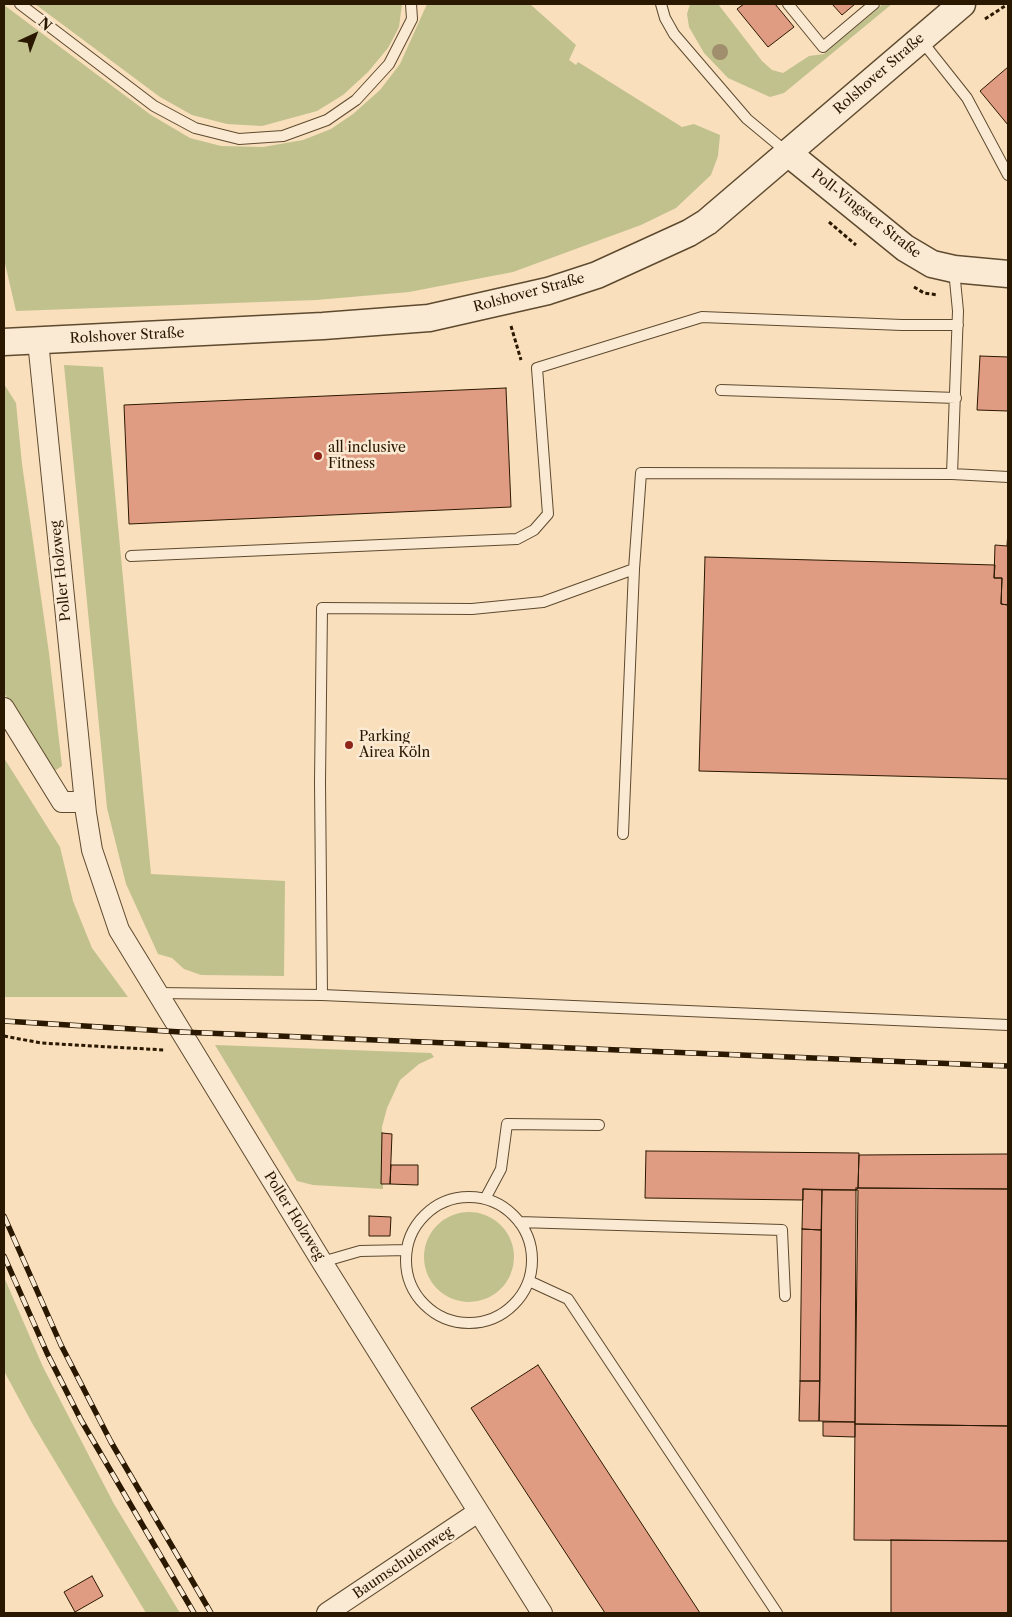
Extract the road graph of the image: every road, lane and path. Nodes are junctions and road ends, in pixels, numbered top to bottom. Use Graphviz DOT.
graph roads {
  1 [pos="20,4"];
  2 [pos="411,4"];
  3 [pos="660,4"];
  4 [pos="788,4"];
  5 [pos="874,4"];
  6 [pos="962,4"];
  7 [pos="920,39"];
  8 [pos="788,153"];
  9 [pos="1008,175"];
  10 [pos="954,269"];
  11 [pos="1008,274"];
  12 [pos="504,301"];
  13 [pos="958,325"];
  14 [pos="38,341"];
  15 [pos="4,342"];
  16 [pos="537,368"];
  17 [pos="721,390"];
  18 [pos="956,398"];
  19 [pos="952,474"];
  20 [pos="1008,477"];
  21 [pos="131,556"];
  22 [pos="634,569"];
  23 [pos="4,708"];
  24 [pos="85,802"];
  25 [pos="622,834"];
  26 [pos="157,993"];
  27 [pos="322,995"];
  28 [pos="1008,1025"];
  29 [pos="4,1036"];
  30 [pos="184,1037"];
  31 [pos="599,1125"];
  32 [pos="485,1199"];
  33 [pos="519,1222"];
  34 [pos="407,1250"];
  35 [pos="322,1262"];
  36 [pos="528,1281"];
  37 [pos="785,1296"];
  38 [pos="478,1512"];
  39 [pos="327,1613"];
  40 [pos="542,1613"];
  41 [pos="778,1613"];
  1 -- 2 [label="lane"];
  3 -- 8 [label="lane"];
  4 -- 5 [label="lane"];
  6 -- 7 [label="street, Rolshover Straße"];
  7 -- 8 [label="street, Rolshover Straße"];
  7 -- 9 [label="lane"];
  8 -- 10 [label="street, Poll-Vingster Straße"];
  8 -- 12 [label="street, Rolshover Straße"];
  10 -- 11 [label="street, Poll-Vingster Straße"];
  10 -- 13 [label="lane"];
  12 -- 14 [label="street, Rolshover Straße"];
  12 -- 16 [label="path"];
  13 -- 16 [label="lane"];
  13 -- 18 [label="lane"];
  14 -- 15 [label="street, Rolshover Straße"];
  14 -- 24 [label="street, Poller Holzweg"];
  16 -- 21 [label="lane"];
  17 -- 18 [label="lane"];
  18 -- 19 [label="lane"];
  19 -- 20 [label="lane"];
  19 -- 22 [label="lane"];
  22 -- 25 [label="lane"];
  22 -- 27 [label="lane"];
  23 -- 24 [label="street"];
  24 -- 26 [label="street, Poller Holzweg"];
  26 -- 27 [label="lane"];
  26 -- 30 [label="street, Poller Holzweg"];
  27 -- 28 [label="lane"];
  29 -- 30 [label="path"];
  30 -- 35 [label="street, Poller Holzweg"];
  31 -- 32 [label="lane"];
  32 -- 33 [label="lane"];
  32 -- 34 [label="lane"];
  33 -- 36 [label="lane"];
  33 -- 37 [label="lane"];
  34 -- 35 [label="lane"];
  34 -- 36 [label="lane"];
  35 -- 38 [label="street, Poller Holzweg"];
  36 -- 41 [label="lane"];
  38 -- 39 [label="street, Baumschulenweg"];
  38 -- 40 [label="street, Poller Holzweg"];
}
